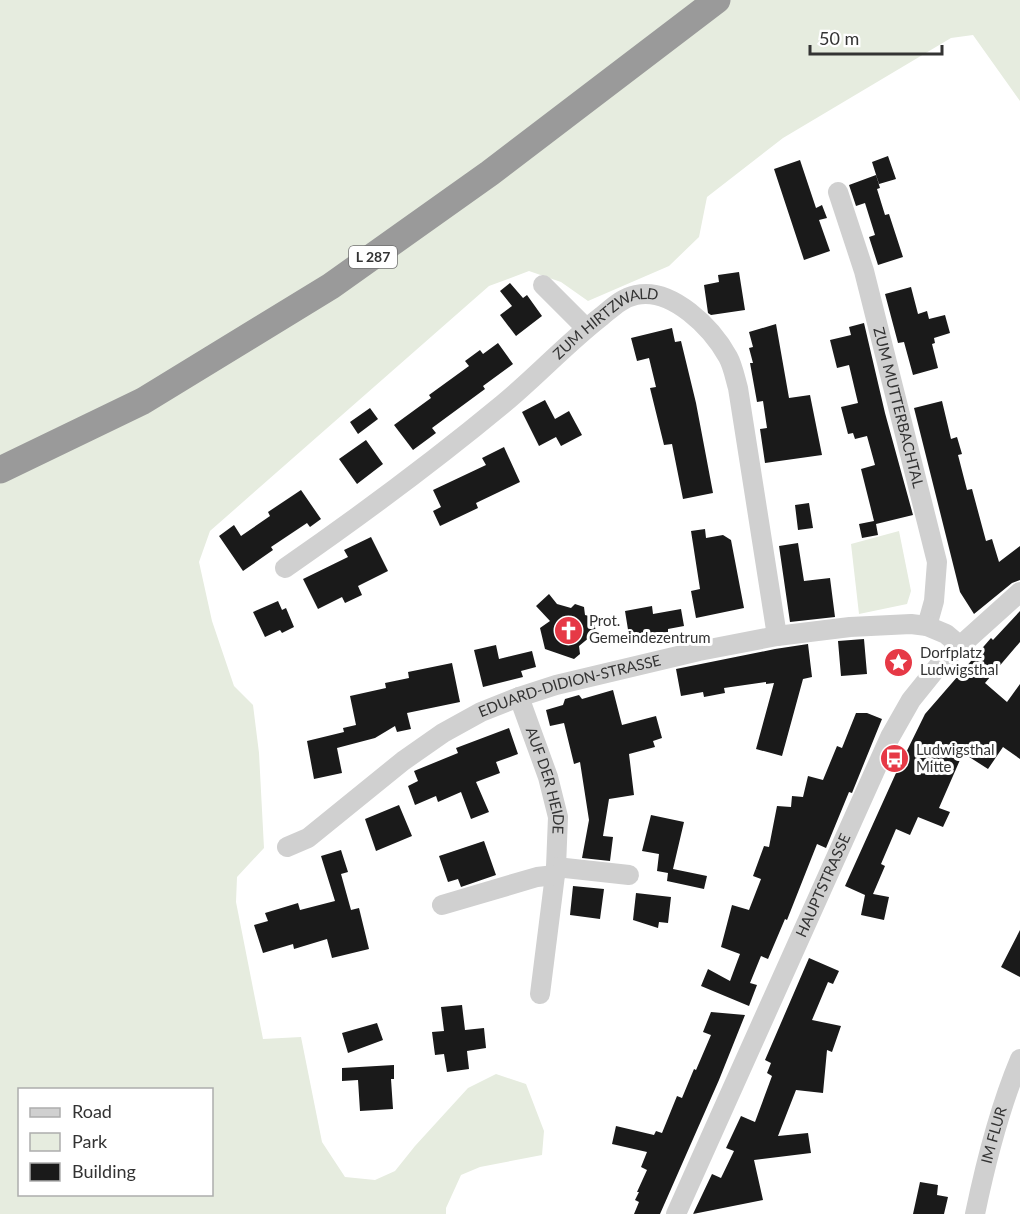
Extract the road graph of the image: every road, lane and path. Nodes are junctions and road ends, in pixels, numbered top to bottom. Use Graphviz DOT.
graph roads {
  1 [pos="717,0"];
  2 [pos="838,192"];
  3 [pos="543,285"];
  4 [pos="586,328"];
  5 [pos="0,470"];
  6 [pos="285,568"];
  7 [pos="1020,592"];
  8 [pos="927,626"];
  9 [pos="777,636"];
  10 [pos="959,645"];
  11 [pos="519,697"];
  12 [pos="287,848"];
  13 [pos="555,871"];
  14 [pos="629,876"];
  15 [pos="442,905"];
  16 [pos="540,994"];
  17 [pos="1020,1059"];
  18 [pos="676,1214"];
  19 [pos="975,1214"];
  1 -- 5 [label="highway, L 287"];
  2 -- 8 [label="street, ZUM MUTTERBACHTAL"];
  3 -- 4 [label="street"];
  4 -- 6 [label="street, ZUM HIRTZWALD"];
  4 -- 9 [label="street, ZUM HIRTZWALD"];
  7 -- 10 [label="street, HAUPTSTRASSE"];
  8 -- 9 [label="street, EDUARD-DIDION-STRASSE"];
  8 -- 10 [label="street, EDUARD-DIDION-STRASSE"];
  9 -- 11 [label="street, EDUARD-DIDION-STRASSE"];
  10 -- 18 [label="street, HAUPTSTRASSE"];
  11 -- 12 [label="street, EDUARD-DIDION-STRASSE"];
  11 -- 13 [label="street, AUF DER HEIDE"];
  13 -- 14 [label="street"];
  13 -- 15 [label="street"];
  13 -- 16 [label="street, AUF DER HEIDE"];
  17 -- 19 [label="street, IM FLUR"];
}
